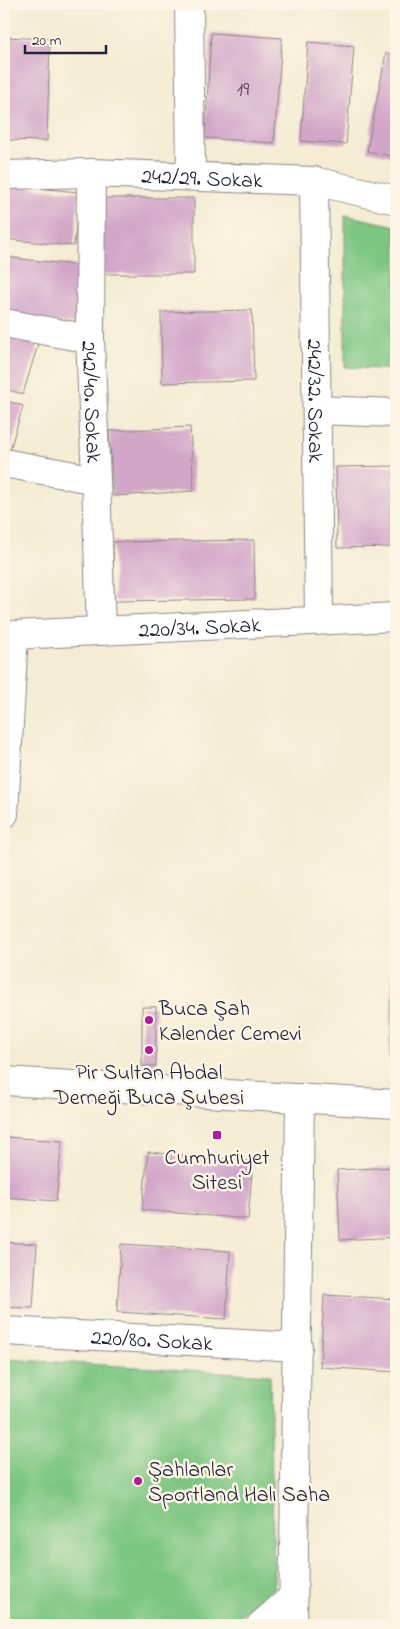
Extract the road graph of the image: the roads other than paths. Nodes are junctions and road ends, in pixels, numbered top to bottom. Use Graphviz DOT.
graph roads {
  1 [pos="188,4"];
  2 [pos="91,173"];
  3 [pos="4,175"];
  4 [pos="191,176"];
  5 [pos="314,181"];
  6 [pos="396,200"];
  7 [pos="4,323"];
  8 [pos="90,339"];
  9 [pos="317,410"];
  10 [pos="396,413"];
  11 [pos="4,463"];
  12 [pos="96,480"];
  13 [pos="396,617"];
  14 [pos="319,620"];
  15 [pos="101,631"];
  16 [pos="9,636"];
  17 [pos="4,814"];
  18 [pos="4,1081"];
  19 [pos="300,1098"];
  20 [pos="396,1104"];
  21 [pos="4,1331"];
  22 [pos="298,1347"];
  23 [pos="293,1597"];
  24 [pos="261,1625"];
  25 [pos="292,1625"];
  1 -- 4 [label="street"];
  2 -- 3 [label="street, 242/29. Sokak"];
  2 -- 4 [label="street, 242/29. Sokak"];
  2 -- 8 [label="street, 242/40. Sokak"];
  4 -- 5 [label="street, 242/29. Sokak"];
  5 -- 6 [label="street, 242/29. Sokak"];
  5 -- 9 [label="street, 242/32. Sokak"];
  7 -- 8 [label="street"];
  8 -- 12 [label="street, 242/40. Sokak"];
  9 -- 10 [label="street"];
  9 -- 14 [label="street, 242/32. Sokak"];
  11 -- 12 [label="street"];
  12 -- 15 [label="street, 242/40. Sokak"];
  13 -- 14 [label="street, 220/34. Sokak"];
  14 -- 15 [label="street, 220/34. Sokak"];
  15 -- 16 [label="street, 220/34. Sokak"];
  16 -- 17 [label="street"];
  18 -- 19 [label="street"];
  19 -- 20 [label="street"];
  19 -- 22 [label="street"];
  21 -- 22 [label="street, 220/80. Sokak"];
  22 -- 23 [label="street"];
  23 -- 24 [label="street"];
  23 -- 25 [label="street"];
}
